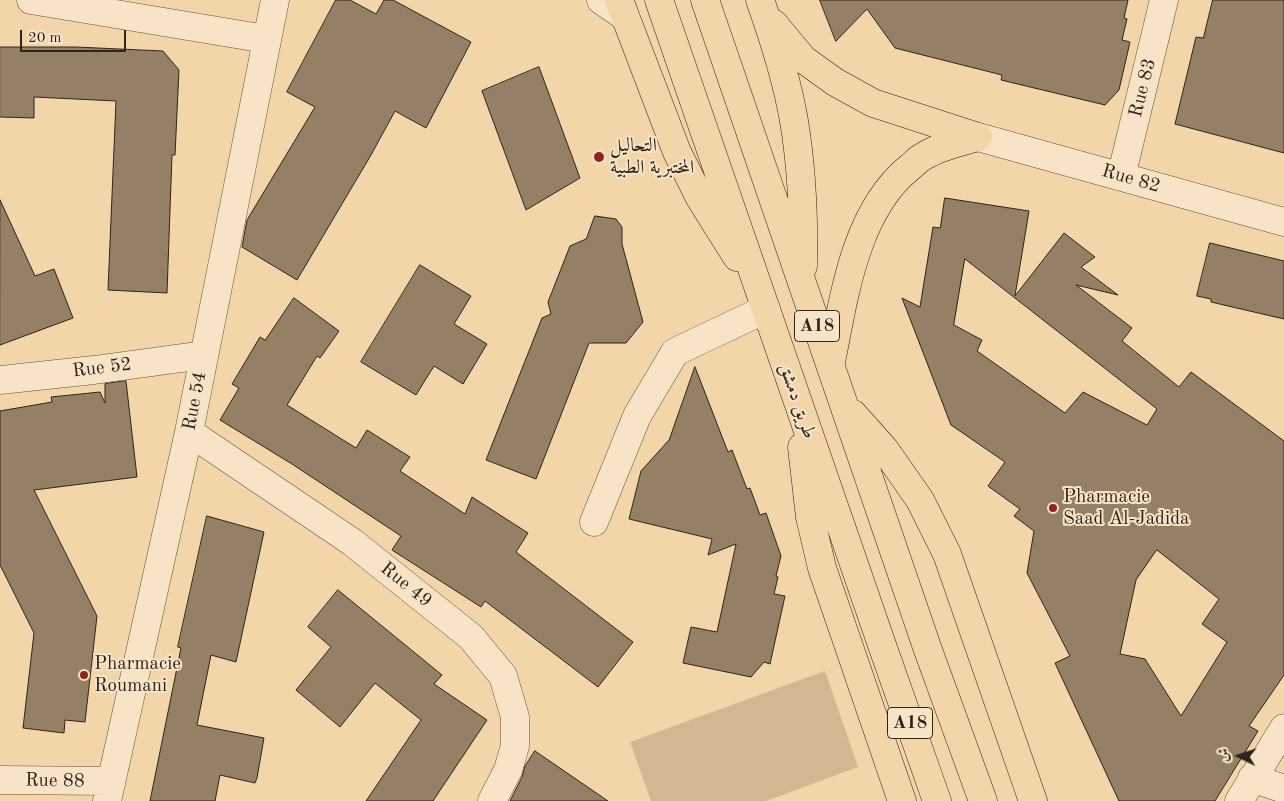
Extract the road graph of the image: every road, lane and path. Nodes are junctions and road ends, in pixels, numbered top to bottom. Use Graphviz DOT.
graph roads {
  1 [pos="31,0"];
  2 [pos="275,0"];
  3 [pos="601,0"];
  4 [pos="1164,0"];
  5 [pos="706,1"];
  6 [pos="763,6"];
  7 [pos="621,8"];
  8 [pos="663,12"];
  9 [pos="266,39"];
  10 [pos="978,137"];
  11 [pos="1121,177"];
  12 [pos="1284,222"];
  13 [pos="803,284"];
  14 [pos="762,297"];
  15 [pos="204,355"];
  16 [pos="830,364"];
  17 [pos="0,380"];
  18 [pos="844,405"];
  19 [pos="800,411"];
  20 [pos="189,432"];
  21 [pos="594,522"];
  22 [pos="1284,728"];
  23 [pos="0,780"];
  24 [pos="1284,789"];
  25 [pos="1246,790"];
  26 [pos="109,791"];
  27 [pos="492,801"];
  28 [pos="902,801"];
  29 [pos="938,801"];
  30 [pos="983,801"];
  31 [pos="1033,801"];
  1 -- 9 [label="street"];
  2 -- 9 [label="street, Rue 54"];
  3 -- 7 [label="street"];
  4 -- 11 [label="street, Rue 83"];
  5 -- 13 [label="highway, A18"];
  6 -- 10 [label="highway"];
  6 -- 13 [label="highway"];
  7 -- 14 [label="highway"];
  8 -- 14 [label="highway, طريق دمشق / A18"];
  9 -- 15 [label="street, Rue 54"];
  10 -- 11 [label="street, Rue 82"];
  10 -- 16 [label="highway"];
  11 -- 12 [label="street, Rue 82"];
  13 -- 16 [label="highway, A18"];
  14 -- 19 [label="highway, طريق دمشق / A18"];
  14 -- 21 [label="street"];
  15 -- 17 [label="street, Rue 52"];
  15 -- 20 [label="street, Rue 54"];
  16 -- 18 [label="highway, A18"];
  18 -- 30 [label="highway, A18"];
  18 -- 31 [label="highway"];
  19 -- 28 [label="highway"];
  19 -- 29 [label="highway, طريق دمشق / A18"];
  20 -- 26 [label="street, Rue 54"];
  20 -- 27 [label="street, Rue 49"];
  22 -- 25 [label="street"];
  23 -- 26 [label="street, Rue 88"];
  24 -- 25 [label="street"];
}
